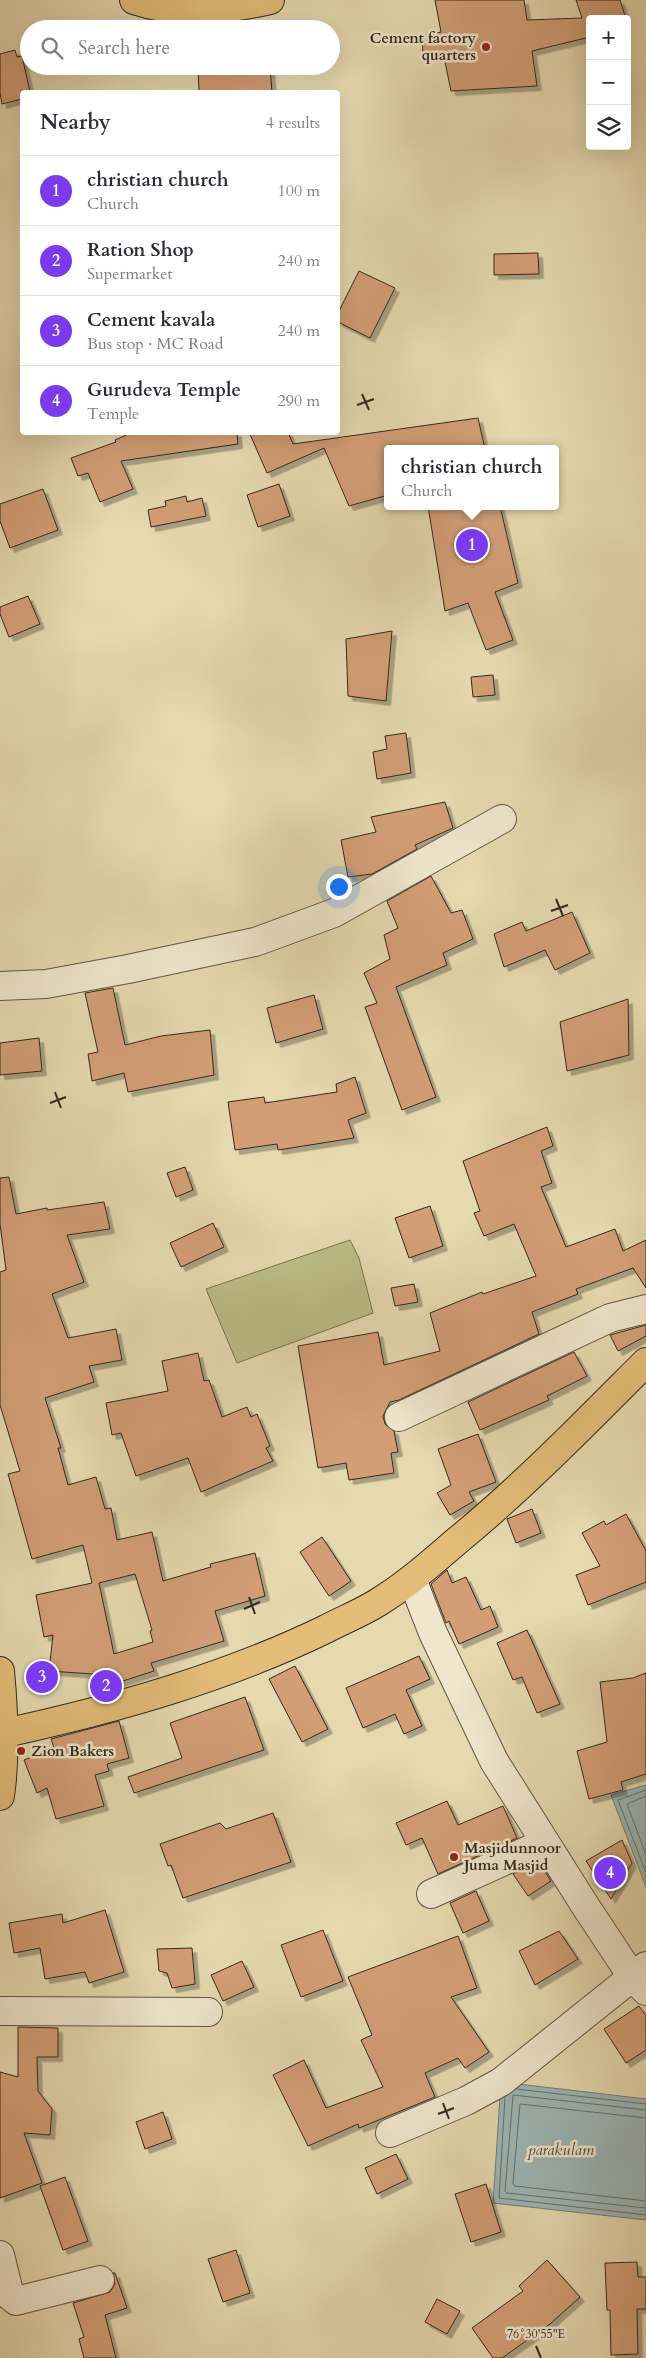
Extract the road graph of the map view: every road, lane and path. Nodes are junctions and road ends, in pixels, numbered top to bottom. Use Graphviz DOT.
graph roads {
  1 [pos="134,0"];
  2 [pos="270,0"];
  3 [pos="502,819"];
  4 [pos="0,986"];
  5 [pos="646,1309"];
  6 [pos="646,1362"];
  7 [pos="399,1417"];
  8 [pos="412,1579"];
  9 [pos="0,1671"];
  10 [pos="5,1733"];
  11 [pos="0,1796"];
  12 [pos="544,1843"];
  13 [pos="431,1894"];
  14 [pos="642,1978"];
  15 [pos="0,2011"];
  16 [pos="208,2012"];
  17 [pos="390,2133"];
  18 [pos="0,2255"];
  19 [pos="100,2280"];
  1 -- 2 [label="main road"];
  3 -- 4 [label="street"];
  5 -- 7 [label="street"];
  6 -- 8 [label="main road"];
  8 -- 10 [label="main road"];
  8 -- 12 [label="street"];
  9 -- 10 [label="main road"];
  10 -- 11 [label="main road"];
  12 -- 13 [label="street"];
  12 -- 14 [label="street"];
  14 -- 17 [label="street"];
  15 -- 16 [label="street"];
  18 -- 19 [label="street"];
}
